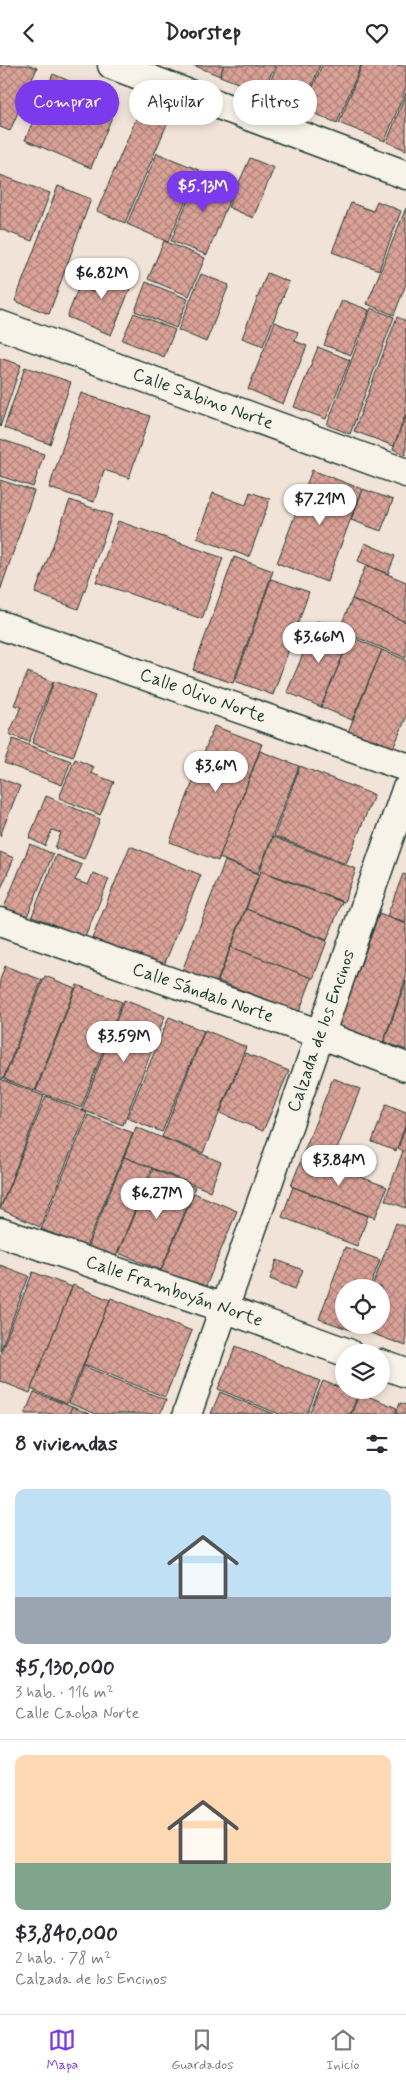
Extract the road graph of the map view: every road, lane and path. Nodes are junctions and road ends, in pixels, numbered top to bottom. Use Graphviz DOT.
graph roads {
  1 [pos="112,65"];
  2 [pos="406,175"];
  3 [pos="0,325"];
  4 [pos="406,473"];
  5 [pos="0,625"];
  6 [pos="406,767"];
  7 [pos="406,790"];
  8 [pos="0,922"];
  9 [pos="320,1034"];
  10 [pos="406,1067"];
  11 [pos="0,1231"];
  12 [pos="224,1307"];
  13 [pos="335,1348"];
  14 [pos="390,1367"];
  15 [pos="406,1373"];
  16 [pos="187,1414"];
  1 -- 2 [label="street"];
  3 -- 4 [label="street, Calle Sabino Norte"];
  5 -- 6 [label="street, Calle Olivo Norte"];
  7 -- 9 [label="street, Calzada de los Encinos"];
  8 -- 9 [label="street, Calle Sándalo Norte"];
  9 -- 10 [label="street, Calle Sándalo Norte"];
  9 -- 12 [label="street, Calzada de los Encinos"];
  11 -- 12 [label="street, Calle Framboyán Norte"];
  12 -- 13 [label="street, Calle Framboyán Norte"];
  12 -- 16 [label="street, Calzada de los Encinos"];
  14 -- 15 [label="street"];
}
